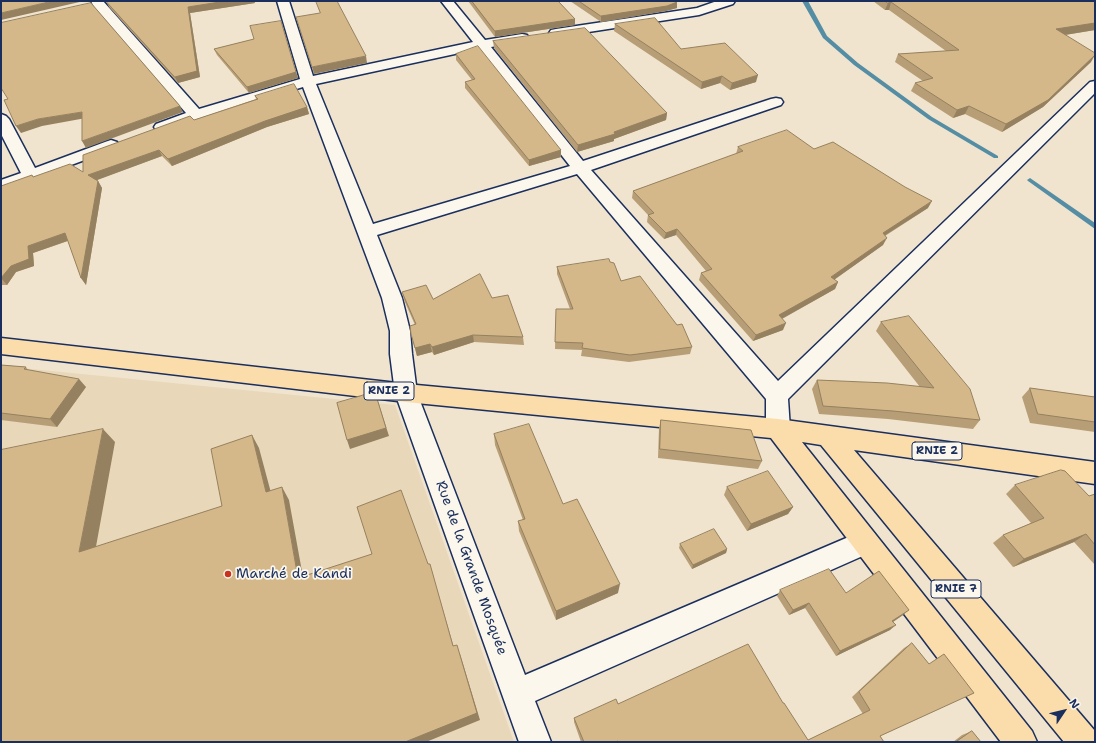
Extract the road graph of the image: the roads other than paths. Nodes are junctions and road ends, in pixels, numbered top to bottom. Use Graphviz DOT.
graph roads {
  1 [pos="114,1"];
  2 [pos="283,1"];
  3 [pos="447,1"];
  4 [pos="729,1"];
  5 [pos="97,3"];
  6 [pos="83,7"];
  7 [pos="482,44"];
  8 [pos="308,81"];
  9 [pos="1095,85"];
  10 [pos="776,102"];
  11 [pos="196,115"];
  12 [pos="1,119"];
  13 [pos="153,130"];
  14 [pos="124,140"];
  15 [pos="580,168"];
  16 [pos="30,174"];
  17 [pos="1,186"];
  18 [pos="368,232"];
  19 [pos="1,346"];
  20 [pos="406,393"];
  21 [pos="777,396"];
  22 [pos="778,430"];
  23 [pos="828,436"];
  24 [pos="1095,473"];
  25 [pos="865,542"];
  26 [pos="517,694"];
  27 [pos="535,742"];
  28 [pos="1021,742"];
  29 [pos="1084,742"];
  1 -- 5 [label="street"];
  2 -- 8 [label="street, Rue de la Grande Mosquée"];
  3 -- 7 [label="street"];
  4 -- 7 [label="street"];
  5 -- 6 [label="street"];
  5 -- 11 [label="street"];
  7 -- 8 [label="street"];
  7 -- 15 [label="street"];
  8 -- 11 [label="street"];
  8 -- 18 [label="street, Rue de la Grande Mosquée"];
  9 -- 21 [label="street"];
  10 -- 15 [label="street"];
  11 -- 13 [label="street"];
  12 -- 16 [label="street"];
  14 -- 16 [label="street"];
  15 -- 18 [label="street"];
  15 -- 21 [label="street"];
  16 -- 17 [label="street"];
  18 -- 20 [label="street, Rue de la Grande Mosquée"];
  19 -- 20 [label="main road, RNIE 2"];
  20 -- 22 [label="main road, RNIE 2"];
  20 -- 26 [label="street, Rue de la Grande Mosquée"];
  21 -- 22 [label="street"];
  22 -- 23 [label="main road, RNIE 2"];
  22 -- 25 [label="main road, RNIE 7"];
  23 -- 24 [label="main road, RNIE 2"];
  23 -- 29 [label="main road, RNIE 7"];
  25 -- 26 [label="street"];
  25 -- 28 [label="main road, RNIE 7"];
  26 -- 27 [label="street, Rue de la Grande Mosquée"];
}
